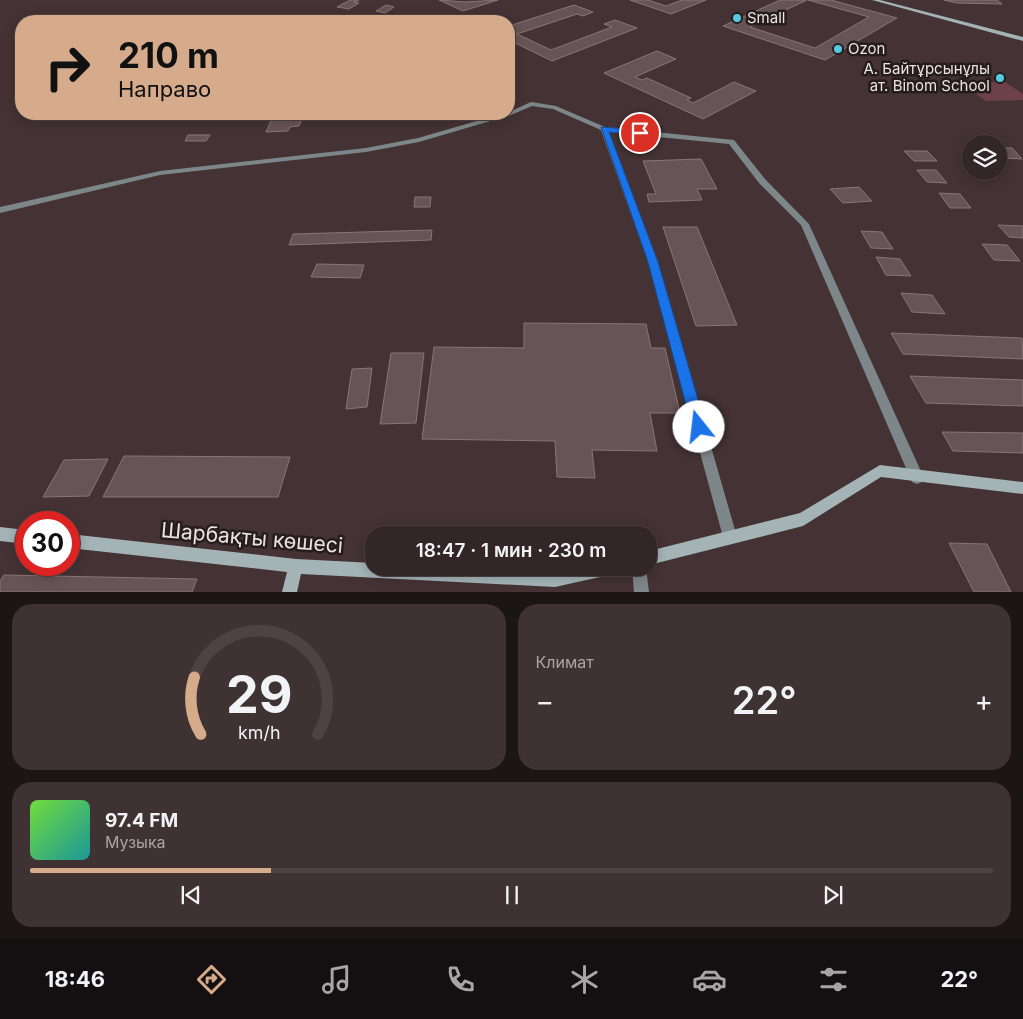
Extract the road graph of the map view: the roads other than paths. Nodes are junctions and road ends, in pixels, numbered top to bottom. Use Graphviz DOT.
graph roads {
  1 [pos="874,0"];
  2 [pos="889,0"];
  3 [pos="1006,32"];
  4 [pos="1023,34"];
  5 [pos="1023,39"];
  6 [pos="515,111"];
  7 [pos="487,120"];
  8 [pos="604,129"];
  9 [pos="0,210"];
  10 [pos="917,478"];
  11 [pos="1023,488"];
  12 [pos="0,534"];
  13 [pos="15,536"];
  14 [pos="730,537"];
  15 [pos="80,542"];
  16 [pos="657,556"];
  17 [pos="296,566"];
  18 [pos="365,570"];
  19 [pos="481,576"];
  20 [pos="573,576"];
  21 [pos="640,576"];
  22 [pos="289,592"];
  23 [pos="642,592"];
  1 -- 3 [label="street"];
  2 -- 3 [label="street"];
  3 -- 4 [label="street"];
  3 -- 5 [label="street"];
  6 -- 8 [label="street"];
  7 -- 9 [label="street"];
  8 -- 10 [label="street"];
  8 -- 14 [label="street"];
  10 -- 11 [label="street"];
  10 -- 14 [label="street"];
  12 -- 13 [label="street"];
  14 -- 16 [label="street"];
  15 -- 17 [label="street, Шарбақты көшесі"];
  17 -- 18 [label="street, Шарбақты көшесі"];
  17 -- 22 [label="street"];
  19 -- 20 [label="street, Шарбақты көшесі"];
  21 -- 23 [label="street"];
}
